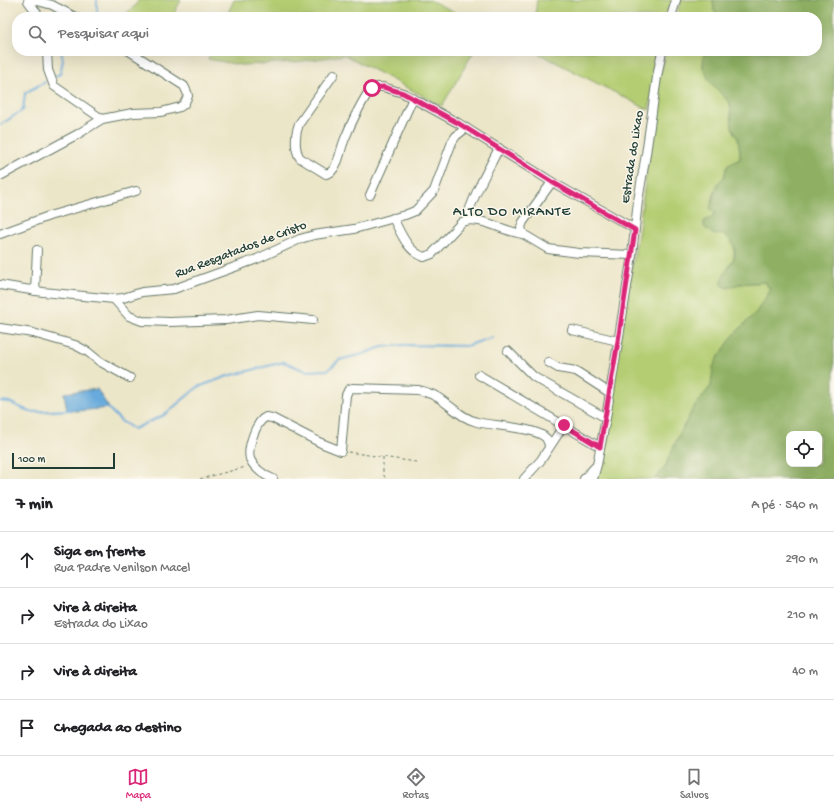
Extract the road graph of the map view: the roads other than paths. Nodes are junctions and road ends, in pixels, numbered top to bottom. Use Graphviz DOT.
graph roads {
  1 [pos="31,0"];
  2 [pos="676,0"];
  3 [pos="37,12"];
  4 [pos="65,12"];
  5 [pos="672,12"];
  6 [pos="47,56"];
  7 [pos="137,56"];
  8 [pos="661,56"];
  9 [pos="334,74"];
  10 [pos="413,98"];
  11 [pos="102,119"];
  12 [pos="466,128"];
  13 [pos="499,148"];
  14 [pos="0,176"];
  15 [pos="552,182"];
  16 [pos="136,191"];
  17 [pos="370,196"];
  18 [pos="393,218"];
  19 [pos="466,221"];
  20 [pos="635,230"];
  21 [pos="0,234"];
  22 [pos="523,234"];
  23 [pos="38,250"];
  24 [pos="632,255"];
  25 [pos="0,285"];
  26 [pos="35,291"];
  27 [pos="114,299"];
  28 [pos="313,320"];
  29 [pos="0,328"];
  30 [pos="572,330"];
  31 [pos="618,341"];
  32 [pos="508,350"];
  33 [pos="548,362"];
  34 [pos="480,375"];
  35 [pos="130,378"];
  36 [pos="610,393"];
  37 [pos="606,418"];
  38 [pos="564,425"];
  39 [pos="550,447"];
  40 [pos="600,447"];
  41 [pos="597,465"];
  42 [pos="273,479"];
  43 [pos="524,479"];
  44 [pos="584,479"];
  45 [pos="593,479"];
  1 -- 3 [label="street"];
  1 -- 4 [label="street"];
  2 -- 5 [label="street"];
  6 -- 11 [label="street"];
  7 -- 11 [label="street"];
  8 -- 20 [label="street, Estrada do Lixao"];
  9 -- 10 [label="street"];
  10 -- 12 [label="street"];
  10 -- 17 [label="street"];
  11 -- 14 [label="street"];
  12 -- 13 [label="street"];
  12 -- 18 [label="street, Rua Resgatados de Cristo"];
  13 -- 15 [label="street"];
  13 -- 19 [label="street"];
  15 -- 20 [label="street"];
  15 -- 22 [label="street"];
  16 -- 21 [label="street"];
  18 -- 19 [label="street"];
  18 -- 27 [label="street, Rua Resgatados de Cristo"];
  19 -- 22 [label="street"];
  20 -- 24 [label="street, Estrada do Lixao"];
  22 -- 24 [label="street"];
  23 -- 26 [label="street"];
  24 -- 31 [label="street, Estrada do Lixao"];
  25 -- 26 [label="street, Rua Resgatados de Cristo"];
  26 -- 27 [label="street, Rua Resgatados de Cristo"];
  27 -- 28 [label="street"];
  29 -- 35 [label="street"];
  30 -- 31 [label="street"];
  31 -- 36 [label="street, Estrada do Lixao"];
  32 -- 37 [label="street"];
  33 -- 36 [label="street"];
  34 -- 38 [label="street"];
  36 -- 37 [label="street, Estrada do Lixao"];
  37 -- 40 [label="street, Estrada do Lixao"];
  38 -- 39 [label="street"];
  38 -- 40 [label="street"];
  39 -- 42 [label="street"];
  39 -- 43 [label="street"];
  40 -- 41 [label="street, Estrada do Lixao"];
  41 -- 44 [label="street"];
  41 -- 45 [label="street, Estrada do Lixao"];
}
